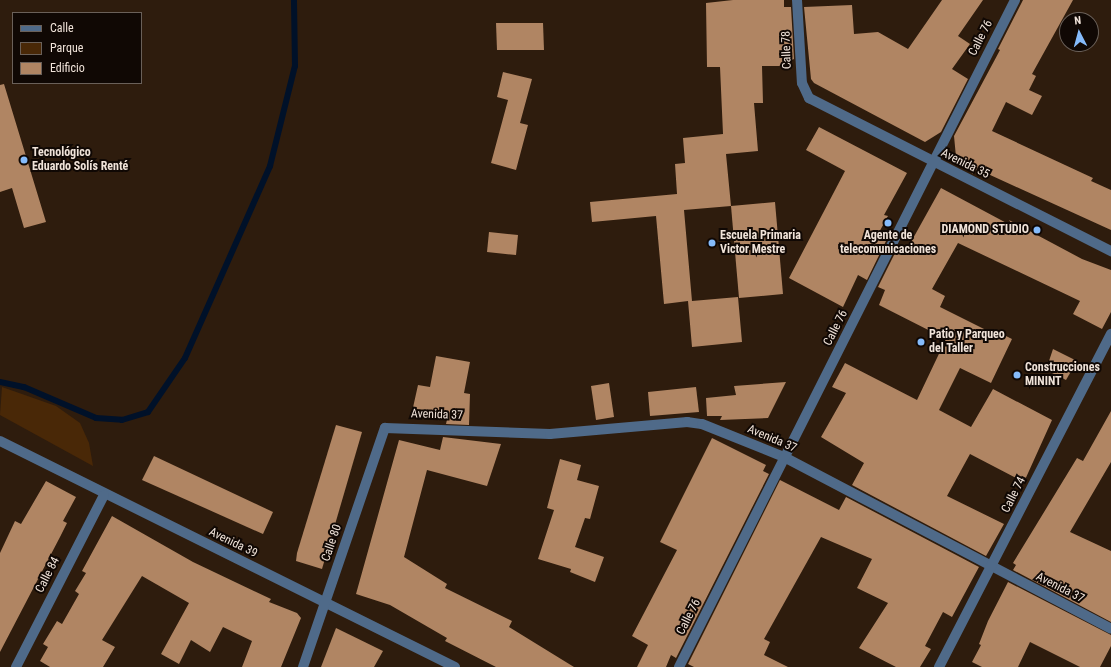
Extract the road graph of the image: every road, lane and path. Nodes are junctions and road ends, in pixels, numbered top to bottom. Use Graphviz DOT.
graph roads {
  1 [pos="797,0"];
  2 [pos="1015,0"];
  3 [pos="809,98"];
  4 [pos="931,162"];
  5 [pos="1111,251"];
  6 [pos="1111,334"];
  7 [pos="385,428"];
  8 [pos="0,442"];
  9 [pos="784,457"];
  10 [pos="104,495"];
  11 [pos="991,567"];
  12 [pos="326,601"];
  13 [pos="1111,629"];
  14 [pos="16,667"];
  15 [pos="303,667"];
  16 [pos="455,667"];
  17 [pos="679,667"];
  18 [pos="939,667"];
  1 -- 3 [label="street, Calle 78"];
  2 -- 4 [label="street, Calle 76"];
  3 -- 4 [label="street, Avenida 35"];
  4 -- 5 [label="street, Avenida 35"];
  4 -- 9 [label="street, Calle 76"];
  6 -- 11 [label="street, Calle 74"];
  7 -- 9 [label="street, Avenida 37"];
  7 -- 12 [label="street, Calle 80"];
  8 -- 10 [label="street, Avenida 39"];
  9 -- 11 [label="street, Avenida 37"];
  9 -- 17 [label="street, Calle 76"];
  10 -- 12 [label="street, Avenida 39"];
  10 -- 14 [label="street, Calle 84"];
  11 -- 13 [label="street, Avenida 37"];
  11 -- 18 [label="street, Calle 74"];
  12 -- 15 [label="street, Calle 80"];
  12 -- 16 [label="street, Avenida 39"];
}
